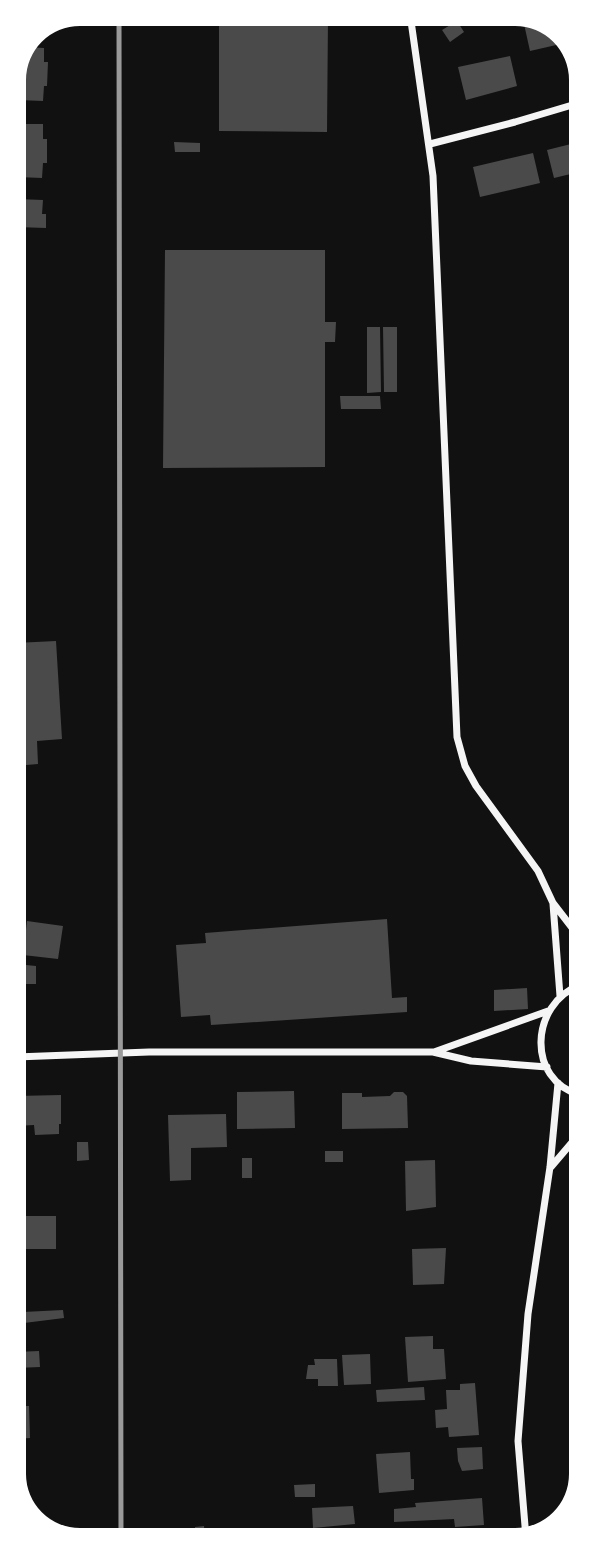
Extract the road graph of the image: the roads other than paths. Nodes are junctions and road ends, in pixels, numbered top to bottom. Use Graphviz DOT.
graph roads {
  1 [pos="412,26"];
  2 [pos="569,106"];
  3 [pos="430,144"];
  4 [pos="553,903"];
  5 [pos="569,924"];
  6 [pos="569,991"];
  7 [pos="560,996"];
  8 [pos="548,1011"];
  9 [pos="433,1052"];
  10 [pos="26,1057"];
  11 [pos="547,1067"];
  12 [pos="558,1083"];
  13 [pos="569,1089"];
  14 [pos="569,1145"];
  15 [pos="550,1167"];
  16 [pos="526,1526"];
  1 -- 3 [label="street"];
  2 -- 3 [label="street"];
  3 -- 4 [label="street"];
  4 -- 5 [label="street"];
  4 -- 7 [label="street"];
  6 -- 7 [label="street"];
  7 -- 8 [label="street"];
  8 -- 9 [label="street"];
  8 -- 11 [label="street"];
  9 -- 10 [label="street"];
  9 -- 11 [label="street"];
  11 -- 12 [label="street"];
  12 -- 13 [label="street"];
  12 -- 15 [label="street"];
  14 -- 15 [label="street"];
  15 -- 16 [label="street"];
}
